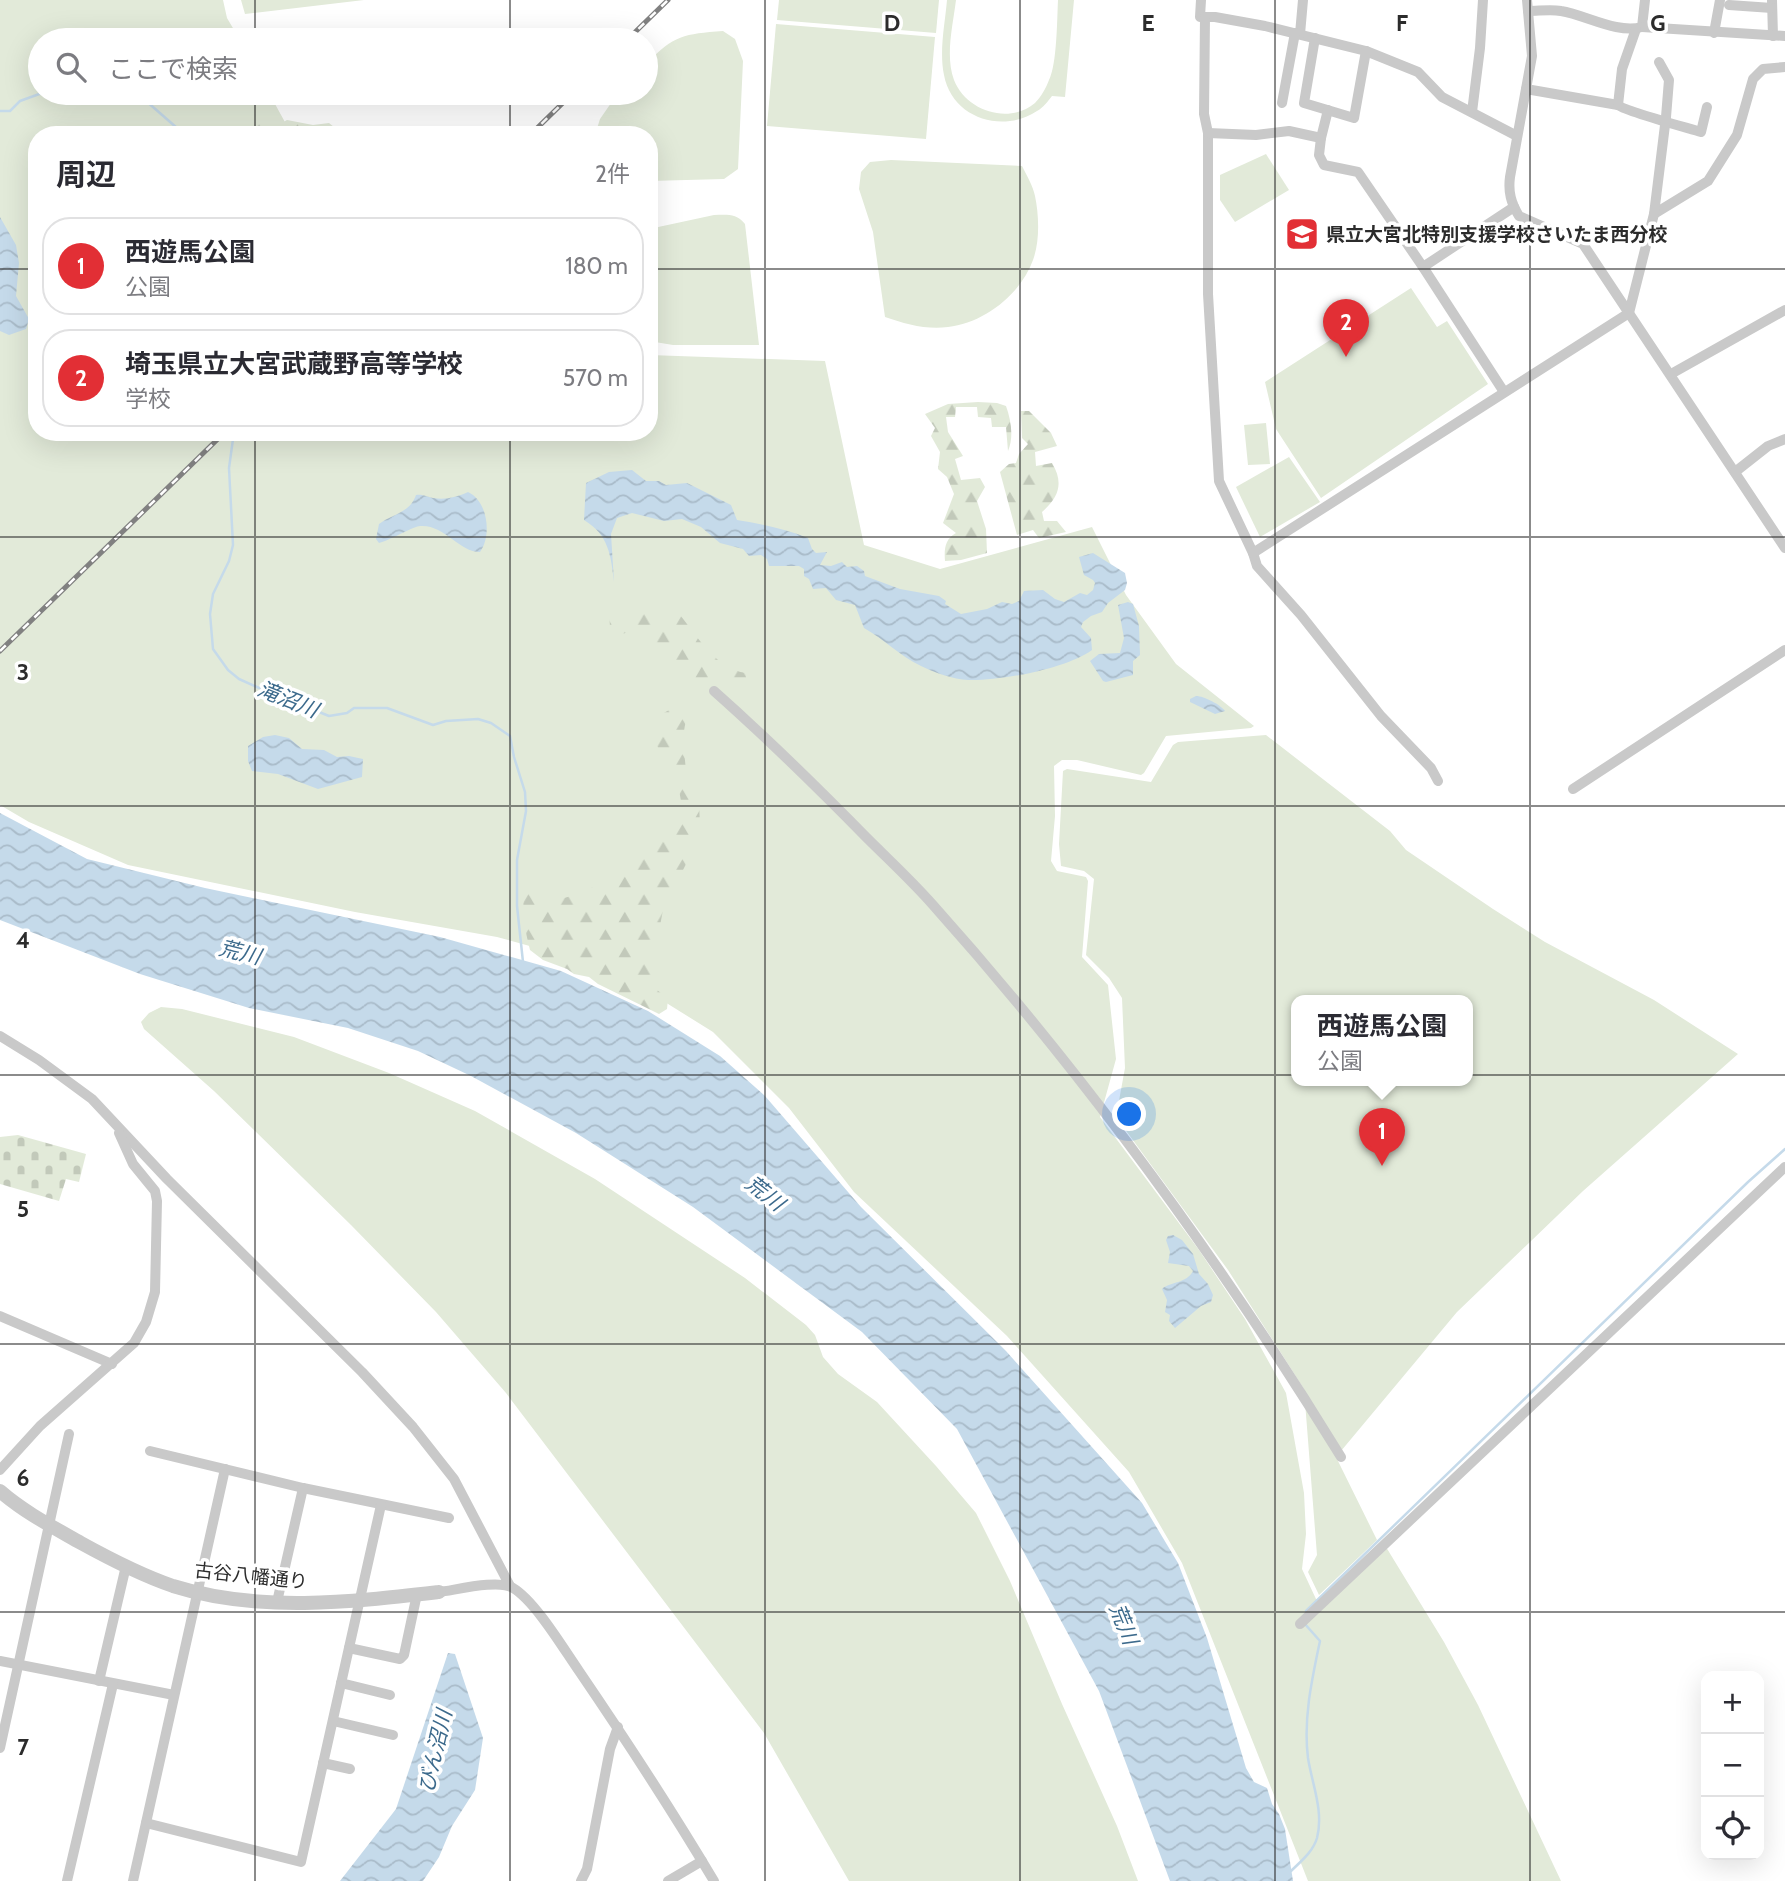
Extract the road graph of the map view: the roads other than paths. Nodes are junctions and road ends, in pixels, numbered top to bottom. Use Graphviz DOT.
graph roads {
  1 [pos="1201,0"];
  2 [pos="1303,0"];
  3 [pos="1483,0"];
  4 [pos="1645,0"];
  5 [pos="1527,3"];
  6 [pos="1725,3"];
  7 [pos="1772,4"];
  8 [pos="1205,17"];
  9 [pos="1639,28"];
  10 [pos="1298,33"];
  11 [pos="1714,33"];
  12 [pos="1779,36"];
  13 [pos="1315,38"];
  14 [pos="1366,51"];
  15 [pos="1659,61"];
  16 [pos="1785,67"];
  17 [pos="1526,89"];
  18 [pos="1282,103"];
  19 [pos="1618,105"];
  20 [pos="1707,107"];
  21 [pos="1328,110"];
  22 [pos="1472,112"];
  23 [pos="1666,122"];
  24 [pos="1208,133"];
  25 [pos="1517,136"];
  26 [pos="1321,138"];
  27 [pos="1514,207"];
  28 [pos="1654,214"];
  29 [pos="1423,267"];
  30 [pos="1785,310"];
  31 [pos="1629,313"];
  32 [pos="1671,374"];
  33 [pos="1504,392"];
  34 [pos="1785,439"];
  35 [pos="1735,472"];
  36 [pos="1785,548"];
  37 [pos="1253,553"];
  38 [pos="1785,650"];
  39 [pos="714,691"];
  40 [pos="1438,781"];
  41 [pos="1573,789"];
  42 [pos="0,1036"];
  43 [pos="118,1129"];
  44 [pos="1785,1167"];
  45 [pos="0,1316"];
  46 [pos="112,1364"];
  47 [pos="69,1434"];
  48 [pos="150,1451"];
  49 [pos="1341,1457"];
  50 [pos="225,1469"];
  51 [pos="0,1470"];
  52 [pos="303,1488"];
  53 [pos="0,1490"];
  54 [pos="381,1505"];
  55 [pos="449,1518"];
  56 [pos="50,1525"];
  57 [pos="126,1566"];
  58 [pos="510,1586"];
  59 [pos="198,1592"];
  60 [pos="439,1592"];
  61 [pos="417,1594"];
  62 [pos="359,1601"];
  63 [pos="277,1602"];
  64 [pos="1300,1624"];
  65 [pos="349,1648"];
  66 [pos="0,1661"];
  67 [pos="19,1665"];
  68 [pos="99,1681"];
  69 [pos="341,1683"];
  70 [pos="113,1684"];
  71 [pos="174,1695"];
  72 [pos="390,1695"];
  73 [pos="333,1721"];
  74 [pos="618,1727"];
  75 [pos="393,1735"];
  76 [pos="0,1748"];
  77 [pos="323,1763"];
  78 [pos="350,1769"];
  79 [pos="146,1823"];
  80 [pos="702,1860"];
  81 [pos="67,1881"];
  82 [pos="133,1881"];
  83 [pos="581,1881"];
  84 [pos="668,1881"];
  85 [pos="714,1881"];
  1 -- 8 [label="street"];
  2 -- 10 [label="street"];
  3 -- 22 [label="street"];
  4 -- 9 [label="street"];
  5 -- 9 [label="street"];
  5 -- 17 [label="street"];
  6 -- 7 [label="street"];
  6 -- 11 [label="street"];
  7 -- 12 [label="street"];
  8 -- 10 [label="street"];
  8 -- 24 [label="street"];
  9 -- 11 [label="street"];
  9 -- 19 [label="street"];
  10 -- 13 [label="street"];
  10 -- 18 [label="street"];
  11 -- 12 [label="street"];
  13 -- 14 [label="street"];
  13 -- 21 [label="street"];
  14 -- 21 [label="street"];
  14 -- 22 [label="street"];
  15 -- 23 [label="street"];
  16 -- 28 [label="street"];
  17 -- 19 [label="street"];
  17 -- 25 [label="street"];
  19 -- 23 [label="street"];
  20 -- 23 [label="street"];
  21 -- 26 [label="street"];
  22 -- 25 [label="street"];
  23 -- 28 [label="street"];
  24 -- 26 [label="street"];
  24 -- 37 [label="street"];
  25 -- 27 [label="street"];
  26 -- 29 [label="street"];
  27 -- 29 [label="street"];
  27 -- 31 [label="street"];
  28 -- 31 [label="street"];
  29 -- 33 [label="street"];
  30 -- 32 [label="street"];
  31 -- 32 [label="street"];
  31 -- 33 [label="street"];
  32 -- 35 [label="street"];
  33 -- 37 [label="street"];
  34 -- 35 [label="street"];
  35 -- 36 [label="street"];
  37 -- 40 [label="street"];
  38 -- 41 [label="street"];
  39 -- 49 [label="street"];
  42 -- 43 [label="street"];
  43 -- 46 [label="street"];
  43 -- 58 [label="street"];
  44 -- 64 [label="street"];
  45 -- 46 [label="street"];
  46 -- 51 [label="street"];
  47 -- 56 [label="street"];
  48 -- 50 [label="street"];
  50 -- 52 [label="street"];
  50 -- 59 [label="street"];
  52 -- 54 [label="street"];
  52 -- 63 [label="street"];
  53 -- 56 [label="street, 古谷八幡通り"];
  54 -- 55 [label="street"];
  54 -- 62 [label="street"];
  56 -- 57 [label="street, 古谷八幡通り"];
  56 -- 67 [label="street"];
  57 -- 59 [label="street, 古谷八幡通り"];
  57 -- 68 [label="street"];
  58 -- 60 [label="street"];
  58 -- 74 [label="street"];
  59 -- 63 [label="street, 古谷八幡通り"];
  59 -- 71 [label="street"];
  60 -- 61 [label="street, 古谷八幡通り"];
  61 -- 62 [label="street, 古谷八幡通り"];
  61 -- 65 [label="street"];
  62 -- 63 [label="street, 古谷八幡通り"];
  62 -- 65 [label="street"];
  65 -- 69 [label="street"];
  66 -- 67 [label="street"];
  67 -- 68 [label="street"];
  67 -- 76 [label="street"];
  68 -- 70 [label="street"];
  69 -- 72 [label="street"];
  69 -- 73 [label="street"];
  70 -- 71 [label="street"];
  70 -- 81 [label="street"];
  71 -- 79 [label="street"];
  73 -- 75 [label="street"];
  73 -- 77 [label="street"];
  74 -- 80 [label="street"];
  74 -- 83 [label="street"];
  77 -- 78 [label="street"];
  77 -- 79 [label="street"];
  79 -- 82 [label="street"];
  80 -- 84 [label="street"];
  80 -- 85 [label="street"];
}
